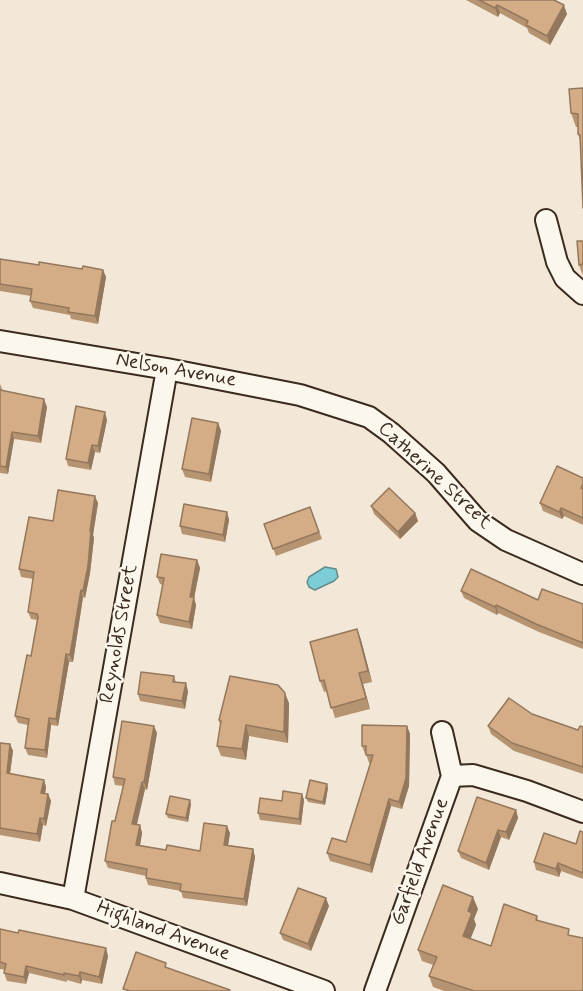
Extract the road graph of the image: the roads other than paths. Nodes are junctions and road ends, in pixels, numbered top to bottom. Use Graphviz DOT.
graph roads {
  1 [pos="546,220"];
  2 [pos="583,294"];
  3 [pos="0,341"];
  4 [pos="167,369"];
  5 [pos="350,409"];
  6 [pos="583,574"];
  7 [pos="442,732"];
  8 [pos="452,776"];
  9 [pos="583,812"];
  10 [pos="0,883"];
  11 [pos="73,899"];
  12 [pos="324,991"];
  13 [pos="375,991"];
  1 -- 2 [label="street"];
  3 -- 4 [label="street, Nelson Avenue"];
  4 -- 5 [label="street, Nelson Avenue"];
  4 -- 11 [label="street, Reynolds Street"];
  5 -- 6 [label="street, Catherine Street"];
  7 -- 8 [label="street, Garfield Avenue"];
  8 -- 9 [label="street"];
  8 -- 13 [label="street, Garfield Avenue"];
  10 -- 11 [label="street, Highland Avenue"];
  11 -- 12 [label="street, Highland Avenue"];
}
